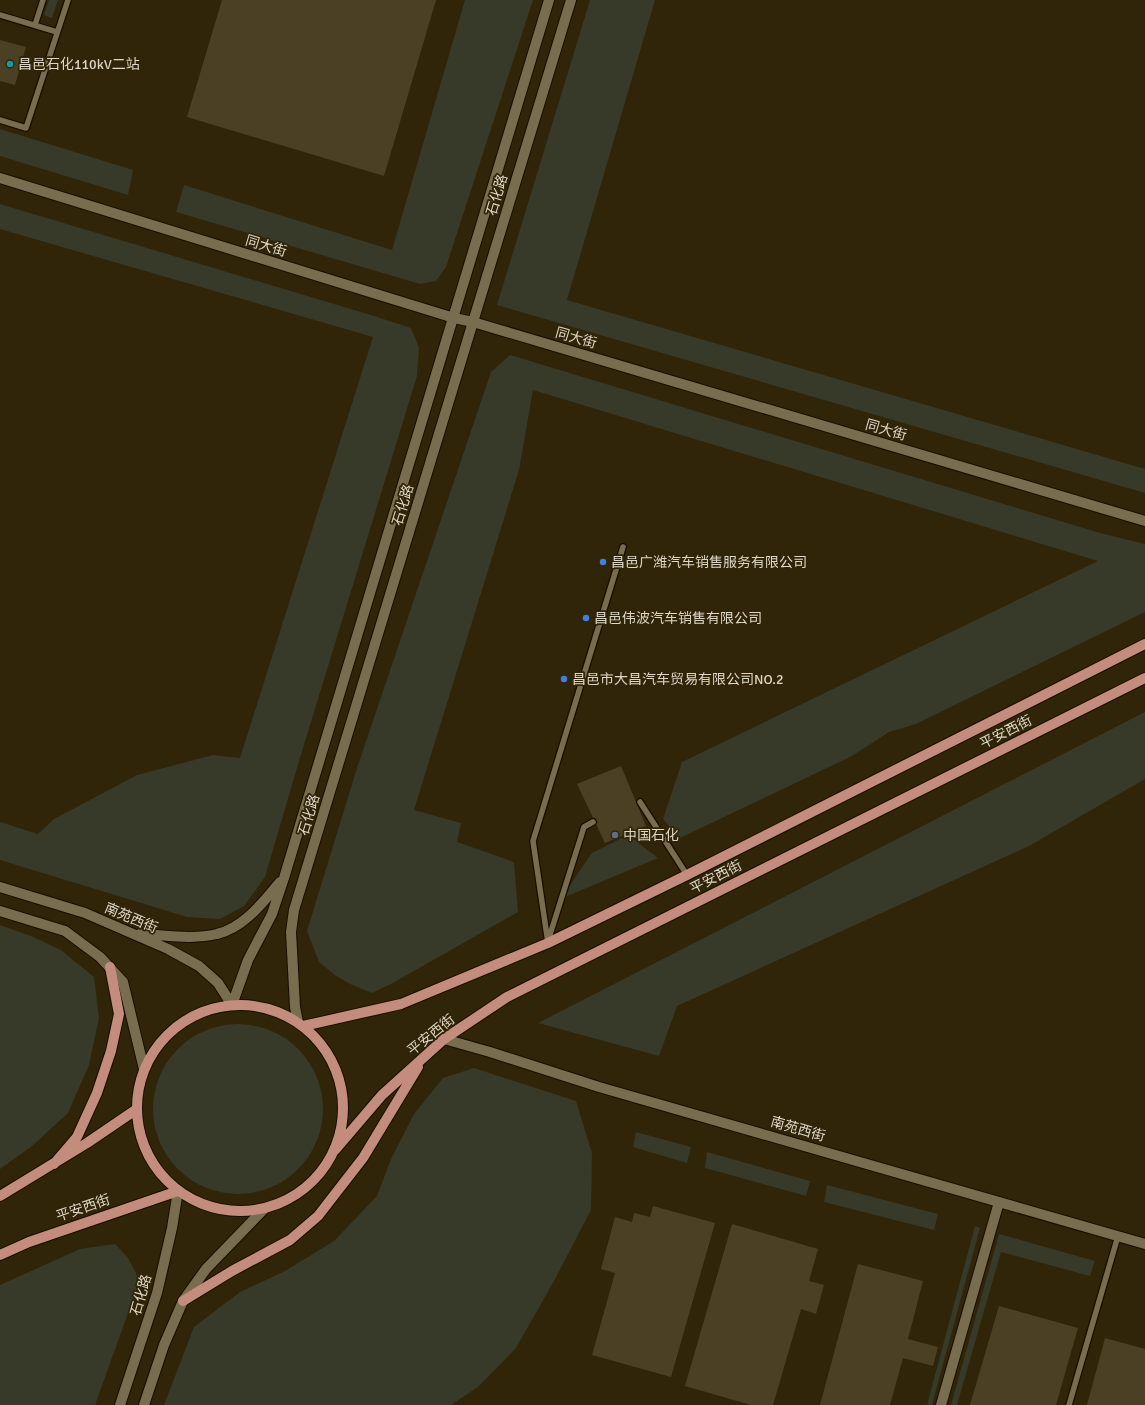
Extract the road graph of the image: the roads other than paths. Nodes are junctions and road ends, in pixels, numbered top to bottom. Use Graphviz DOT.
graph roads {
  1 [pos="43,0"];
  2 [pos="68,0"];
  3 [pos="549,0"];
  4 [pos="571,0"];
  5 [pos="0,14"];
  6 [pos="35,25"];
  7 [pos="57,32"];
  8 [pos="0,120"];
  9 [pos="0,178"];
  10 [pos="454,318"];
  11 [pos="473,322"];
  12 [pos="1145,521"];
  13 [pos="623,547"];
  14 [pos="1145,644"];
  15 [pos="1145,678"];
  16 [pos="640,802"];
  17 [pos="593,822"];
  18 [pos="687,875"];
  19 [pos="284,878"];
  20 [pos="0,887"];
  21 [pos="0,911"];
  22 [pos="132,933"];
  23 [pos="548,943"];
  24 [pos="110,968"];
  25 [pos="232,1005"];
  26 [pos="300,1024"];
  27 [pos="444,1039"];
  28 [pos="423,1058"];
  29 [pos="144,1068"];
  30 [pos="137,1109"];
  31 [pos="335,1150"];
  32 [pos="54,1164"];
  33 [pos="178,1191"];
  34 [pos="0,1196"];
  35 [pos="999,1202"];
  36 [pos="264,1209"];
  37 [pos="1118,1236"];
  38 [pos="1145,1244"];
  39 [pos="0,1256"];
  40 [pos="183,1301"];
  41 [pos="120,1405"];
  42 [pos="144,1405"];
  43 [pos="941,1405"];
  44 [pos="1069,1405"];
  1 -- 6 [label="lane"];
  2 -- 7 [label="lane"];
  3 -- 10 [label="main road, 石化路"];
  4 -- 11 [label="main road, 石化路"];
  5 -- 6 [label="lane"];
  6 -- 7 [label="lane"];
  7 -- 8 [label="lane"];
  9 -- 10 [label="main road, 同大街"];
  10 -- 11 [label="main road, 同大街"];
  10 -- 19 [label="main road, 石化路"];
  11 -- 12 [label="main road, 同大街"];
  11 -- 26 [label="main road, 石化路"];
  13 -- 23 [label="lane"];
  14 -- 18 [label="main road, 平安西街"];
  15 -- 27 [label="main road, 平安西街"];
  16 -- 18 [label="lane"];
  17 -- 23 [label="lane"];
  18 -- 23 [label="main road, 平安西街"];
  19 -- 22 [label="main road"];
  19 -- 25 [label="main road, 石化路"];
  20 -- 22 [label="main road, 南苑西街"];
  21 -- 24 [label="main road"];
  22 -- 25 [label="main road, 南苑西街"];
  23 -- 26 [label="main road, 平安西街"];
  24 -- 29 [label="main road"];
  24 -- 32 [label="main road"];
  25 -- 26 [label="main road"];
  25 -- 29 [label="main road"];
  26 -- 31 [label="main road"];
  27 -- 28 [label="main road, 平安西街"];
  27 -- 35 [label="main road, 南苑西街"];
  28 -- 31 [label="main road, 平安西街"];
  28 -- 40 [label="main road"];
  29 -- 30 [label="main road"];
  30 -- 32 [label="main road"];
  30 -- 33 [label="main road"];
  31 -- 36 [label="main road"];
  32 -- 34 [label="main road"];
  33 -- 36 [label="main road"];
  33 -- 39 [label="main road, 平安西街"];
  33 -- 41 [label="main road, 石化路"];
  35 -- 37 [label="main road, 南苑西街"];
  35 -- 43 [label="main road"];
  36 -- 40 [label="main road"];
  37 -- 38 [label="main road, 南苑西街"];
  37 -- 44 [label="lane"];
  40 -- 42 [label="main road"];
}
